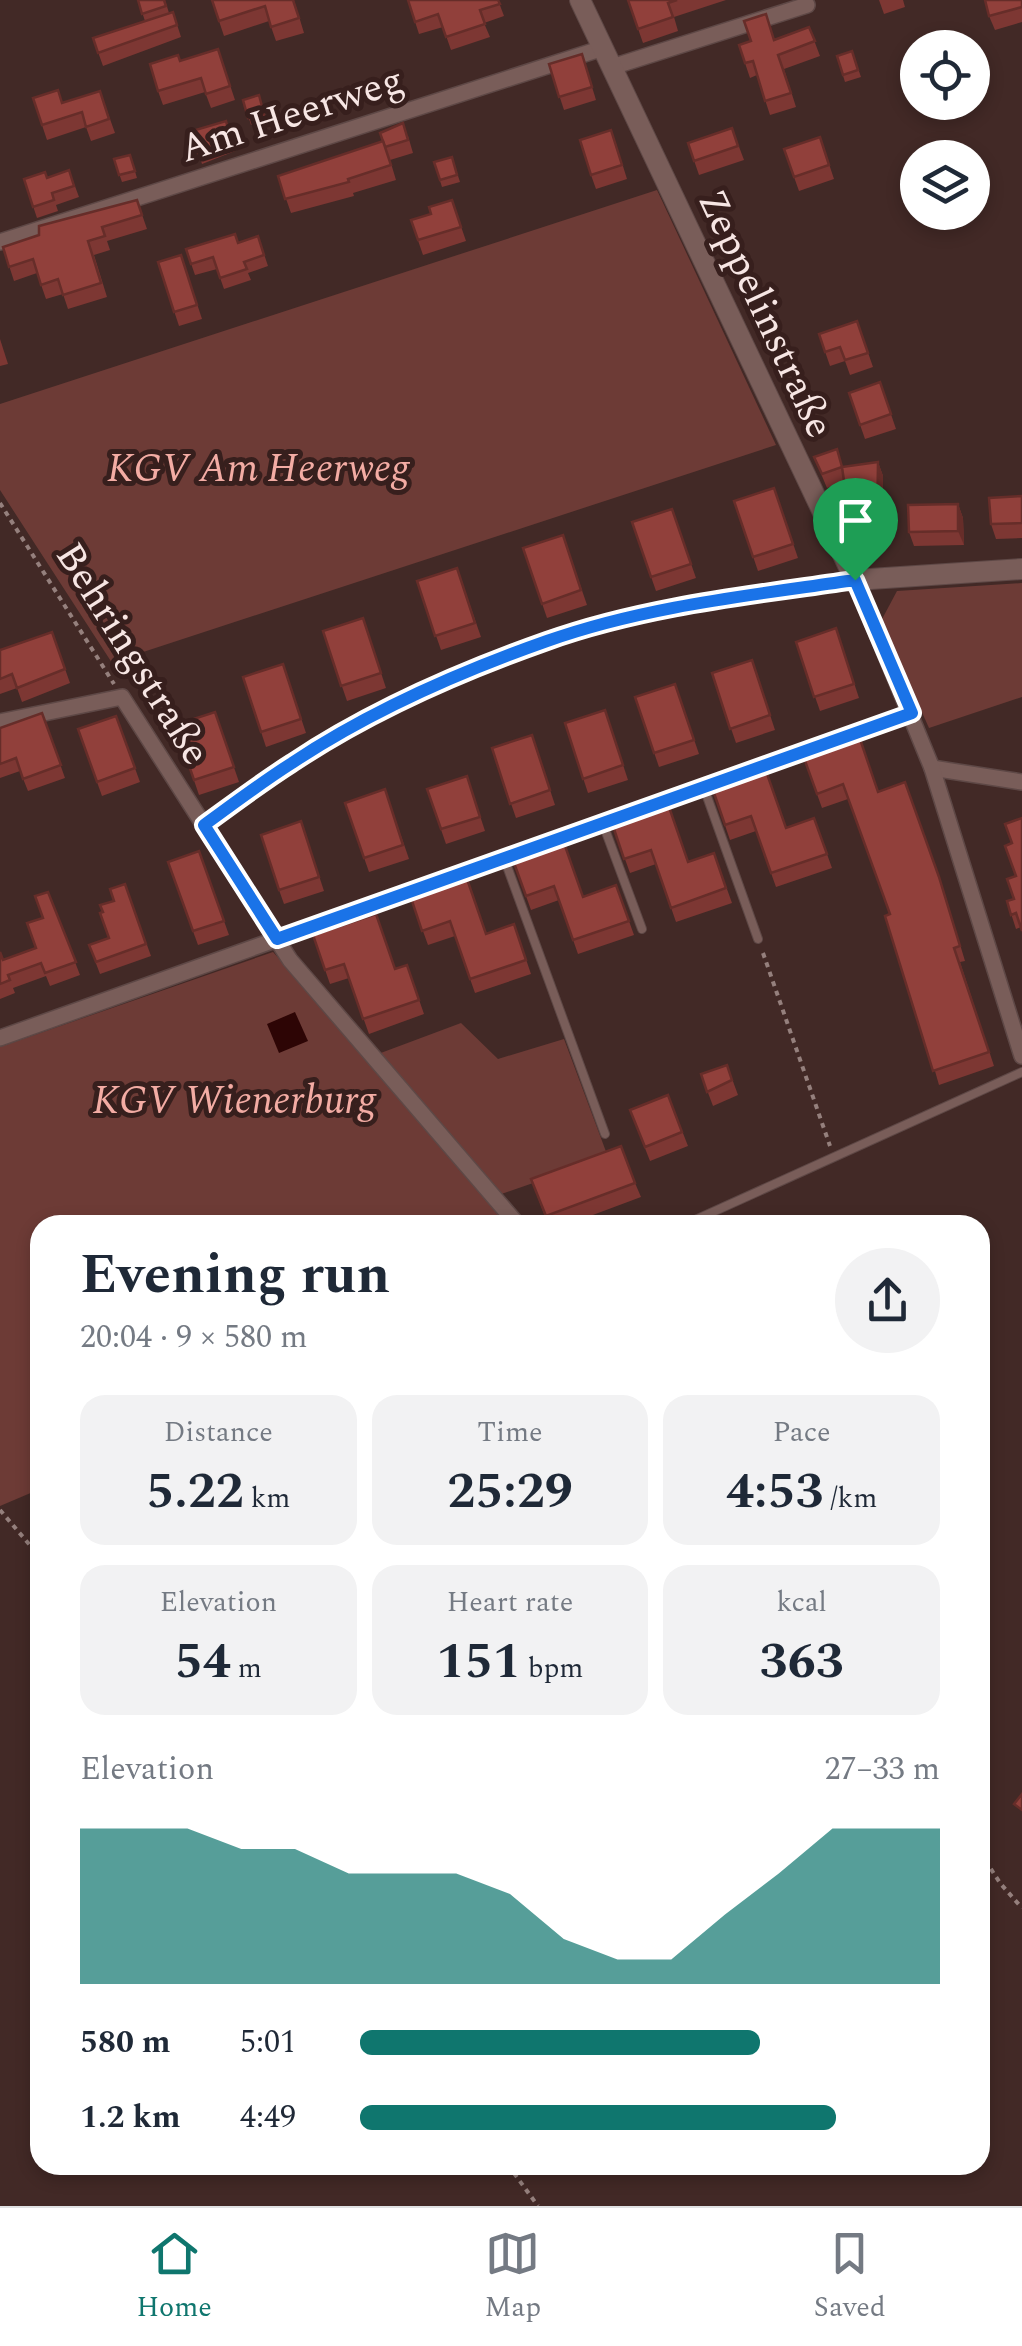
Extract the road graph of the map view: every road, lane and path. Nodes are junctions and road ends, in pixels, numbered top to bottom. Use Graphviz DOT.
graph roads {
  1 [pos="580,0"];
  2 [pos="806,5"];
  3 [pos="608,58"];
  4 [pos="0,242"];
  5 [pos="0,503"];
  6 [pos="1022,570"];
  7 [pos="855,580"];
  8 [pos="122,697"];
  9 [pos="912,713"];
  10 [pos="0,722"];
  11 [pos="932,768"];
  12 [pos="1022,782"];
  13 [pos="704,788"];
  14 [pos="603,824"];
  15 [pos="204,825"];
  16 [pos="504,858"];
  17 [pos="642,930"];
  18 [pos="277,939"];
  19 [pos="758,939"];
  20 [pos="0,1038"];
  21 [pos="1022,1056"];
  22 [pos="1022,1072"];
  23 [pos="605,1134"];
  24 [pos="834,1157"];
  25 [pos="509,1215"];
  26 [pos="706,1215"];
  27 [pos="0,1510"];
  28 [pos="30,1546"];
  29 [pos="990,1868"];
  30 [pos="1022,1908"];
  31 [pos="515,2175"];
  32 [pos="538,2206"];
  1 -- 3 [label="street, Zeppelinstraße"];
  2 -- 3 [label="street, Am Heerweg"];
  3 -- 4 [label="street, Am Heerweg"];
  3 -- 7 [label="street, Zeppelinstraße"];
  5 -- 8 [label="path, Behringstraße"];
  6 -- 7 [label="street"];
  7 -- 9 [label="street, Zeppelinstraße"];
  7 -- 15 [label="street"];
  8 -- 10 [label="street"];
  8 -- 15 [label="street, Behringstraße"];
  9 -- 11 [label="street, Zeppelinstraße"];
  9 -- 13 [label="street"];
  11 -- 12 [label="street"];
  11 -- 21 [label="street, Zeppelinstraße"];
  13 -- 14 [label="street"];
  13 -- 19 [label="lane"];
  14 -- 16 [label="street"];
  14 -- 17 [label="lane"];
  15 -- 18 [label="street, Behringstraße"];
  16 -- 18 [label="street"];
  16 -- 23 [label="lane"];
  18 -- 20 [label="street"];
  18 -- 25 [label="street, Behringstraße"];
  19 -- 24 [label="path"];
  22 -- 24 [label="lane"];
  24 -- 26 [label="lane"];
  27 -- 28 [label="path"];
  29 -- 30 [label="path"];
  31 -- 32 [label="path"];
}
